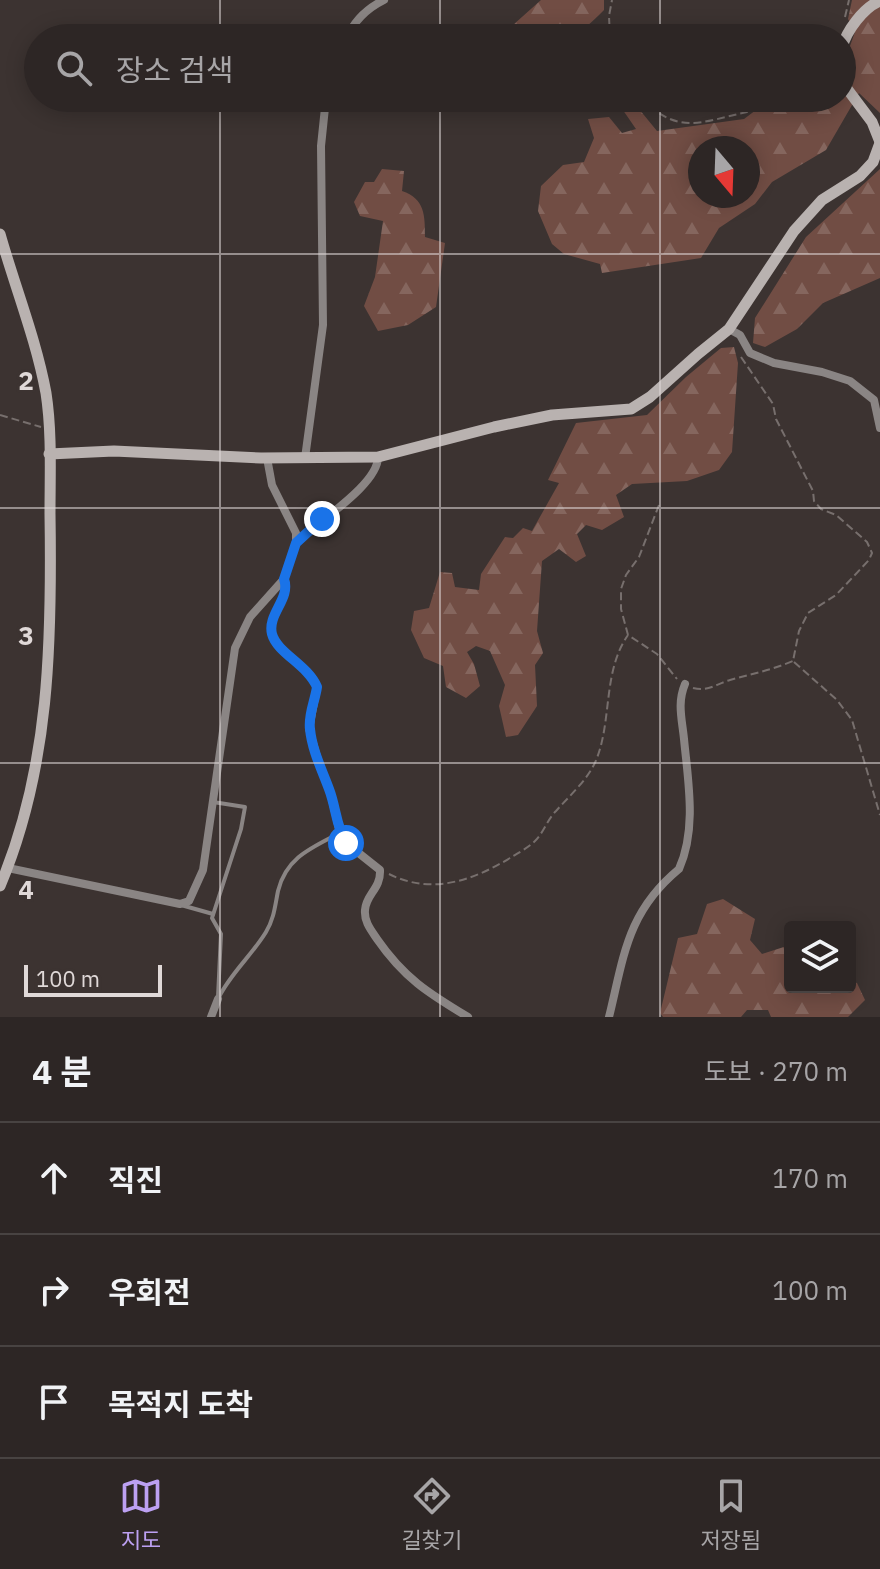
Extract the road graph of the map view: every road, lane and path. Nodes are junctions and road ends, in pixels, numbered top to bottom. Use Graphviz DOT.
graph roads {
  1 [pos="384,0"];
  2 [pos="612,0"];
  3 [pos="880,1"];
  4 [pos="353,24"];
  5 [pos="611,24"];
  6 [pos="855,24"];
  7 [pos="856,101"];
  8 [pos="325,112"];
  9 [pos="660,112"];
  10 [pos="747,112"];
  11 [pos="880,142"];
  12 [pos="0,234"];
  13 [pos="735,332"];
  14 [pos="0,415"];
  15 [pos="880,428"];
  16 [pos="49,430"];
  17 [pos="49,454"];
  18 [pos="378,457"];
  19 [pos="267,458"];
  20 [pos="305,458"];
  21 [pos="659,505"];
  22 [pos="296,543"];
  23 [pos="284,579"];
  24 [pos="628,635"];
  25 [pos="793,661"];
  26 [pos="685,684"];
  27 [pos="213,802"];
  28 [pos="880,815"];
  29 [pos="340,833"];
  30 [pos="8,868"];
  31 [pos="380,870"];
  32 [pos="0,886"];
  33 [pos="180,904"];
  34 [pos="213,914"];
  35 [pos="218,999"];
  36 [pos="211,1017"];
  37 [pos="468,1017"];
  38 [pos="609,1017"];
  1 -- 4 [label="street"];
  2 -- 5 [label="path"];
  3 -- 6 [label="street"];
  7 -- 11 [label="street"];
  8 -- 20 [label="street"];
  9 -- 10 [label="path"];
  11 -- 13 [label="street"];
  12 -- 16 [label="street"];
  13 -- 15 [label="street"];
  13 -- 18 [label="street"];
  13 -- 25 [label="path"];
  14 -- 16 [label="path"];
  16 -- 17 [label="street"];
  17 -- 19 [label="street"];
  17 -- 30 [label="street"];
  18 -- 20 [label="street"];
  18 -- 22 [label="street"];
  19 -- 20 [label="street"];
  19 -- 22 [label="street"];
  21 -- 24 [label="path"];
  22 -- 23 [label="street"];
  23 -- 27 [label="street"];
  23 -- 29 [label="street"];
  24 -- 26 [label="path"];
  24 -- 31 [label="path"];
  25 -- 26 [label="path"];
  25 -- 28 [label="path"];
  26 -- 38 [label="street"];
  27 -- 33 [label="street"];
  27 -- 34 [label="lane"];
  29 -- 31 [label="street"];
  29 -- 35 [label="lane"];
  30 -- 32 [label="street"];
  30 -- 33 [label="street"];
  31 -- 37 [label="street"];
  33 -- 34 [label="lane"];
  34 -- 35 [label="lane"];
  35 -- 36 [label="street"];
}
